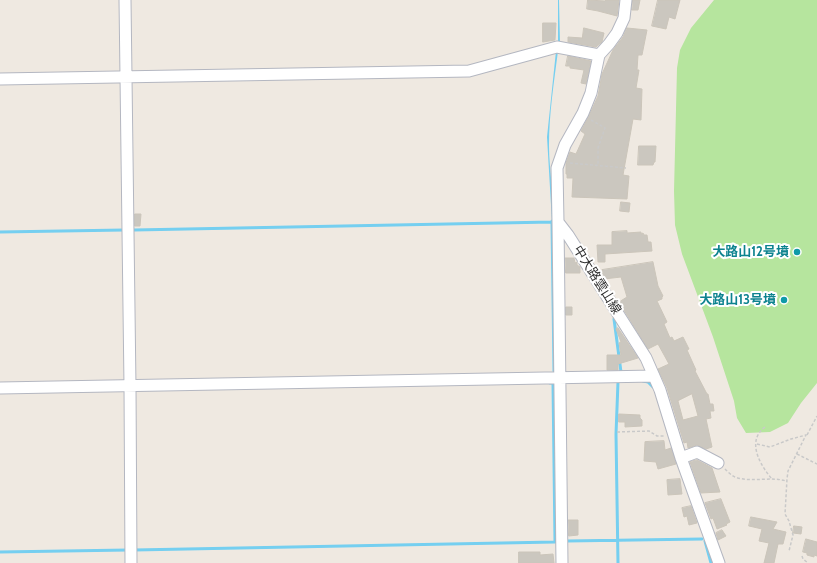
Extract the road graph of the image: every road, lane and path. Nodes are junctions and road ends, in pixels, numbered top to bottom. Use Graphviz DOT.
graph roads {
  1 [pos="125,0"];
  2 [pos="626,0"];
  3 [pos="599,55"];
  4 [pos="126,76"];
  5 [pos="0,79"];
  6 [pos="583,113"];
  7 [pos="559,162"];
  8 [pos="598,165"];
  9 [pos="626,168"];
  10 [pos="558,222"];
  11 [pos="654,376"];
  12 [pos="560,377"];
  13 [pos="130,386"];
  14 [pos="0,388"];
  15 [pos="817,416"];
  16 [pos="765,427"];
  17 [pos="617,432"];
  18 [pos="667,435"];
  19 [pos="807,435"];
  20 [pos="757,444"];
  21 [pos="796,454"];
  22 [pos="681,458"];
  23 [pos="718,463"];
  24 [pos="817,464"];
  25 [pos="772,479"];
  26 [pos="787,481"];
  27 [pos="790,551"];
  28 [pos="802,556"];
  29 [pos="131,563"];
  30 [pos="562,563"];
  31 [pos="719,563"];
  32 [pos="808,563"];
  1 -- 4 [label="street"];
  2 -- 3 [label="street"];
  3 -- 4 [label="street"];
  3 -- 6 [label="street"];
  4 -- 5 [label="street"];
  4 -- 13 [label="street"];
  6 -- 7 [label="street"];
  6 -- 8 [label="path"];
  7 -- 8 [label="path"];
  7 -- 10 [label="street"];
  8 -- 9 [label="path"];
  10 -- 11 [label="street, 中大路雲山線"];
  10 -- 12 [label="street"];
  11 -- 12 [label="street"];
  11 -- 22 [label="street, 中大路雲山線"];
  12 -- 13 [label="street"];
  12 -- 30 [label="street"];
  13 -- 14 [label="street"];
  13 -- 29 [label="street"];
  15 -- 19 [label="path"];
  16 -- 20 [label="path"];
  17 -- 18 [label="path"];
  20 -- 21 [label="path"];
  20 -- 25 [label="path"];
  21 -- 24 [label="path"];
  21 -- 26 [label="path"];
  22 -- 23 [label="street"];
  22 -- 31 [label="street, 中大路雲山線"];
  23 -- 25 [label="path"];
  25 -- 26 [label="path"];
  26 -- 27 [label="path"];
  28 -- 32 [label="path"];
}
